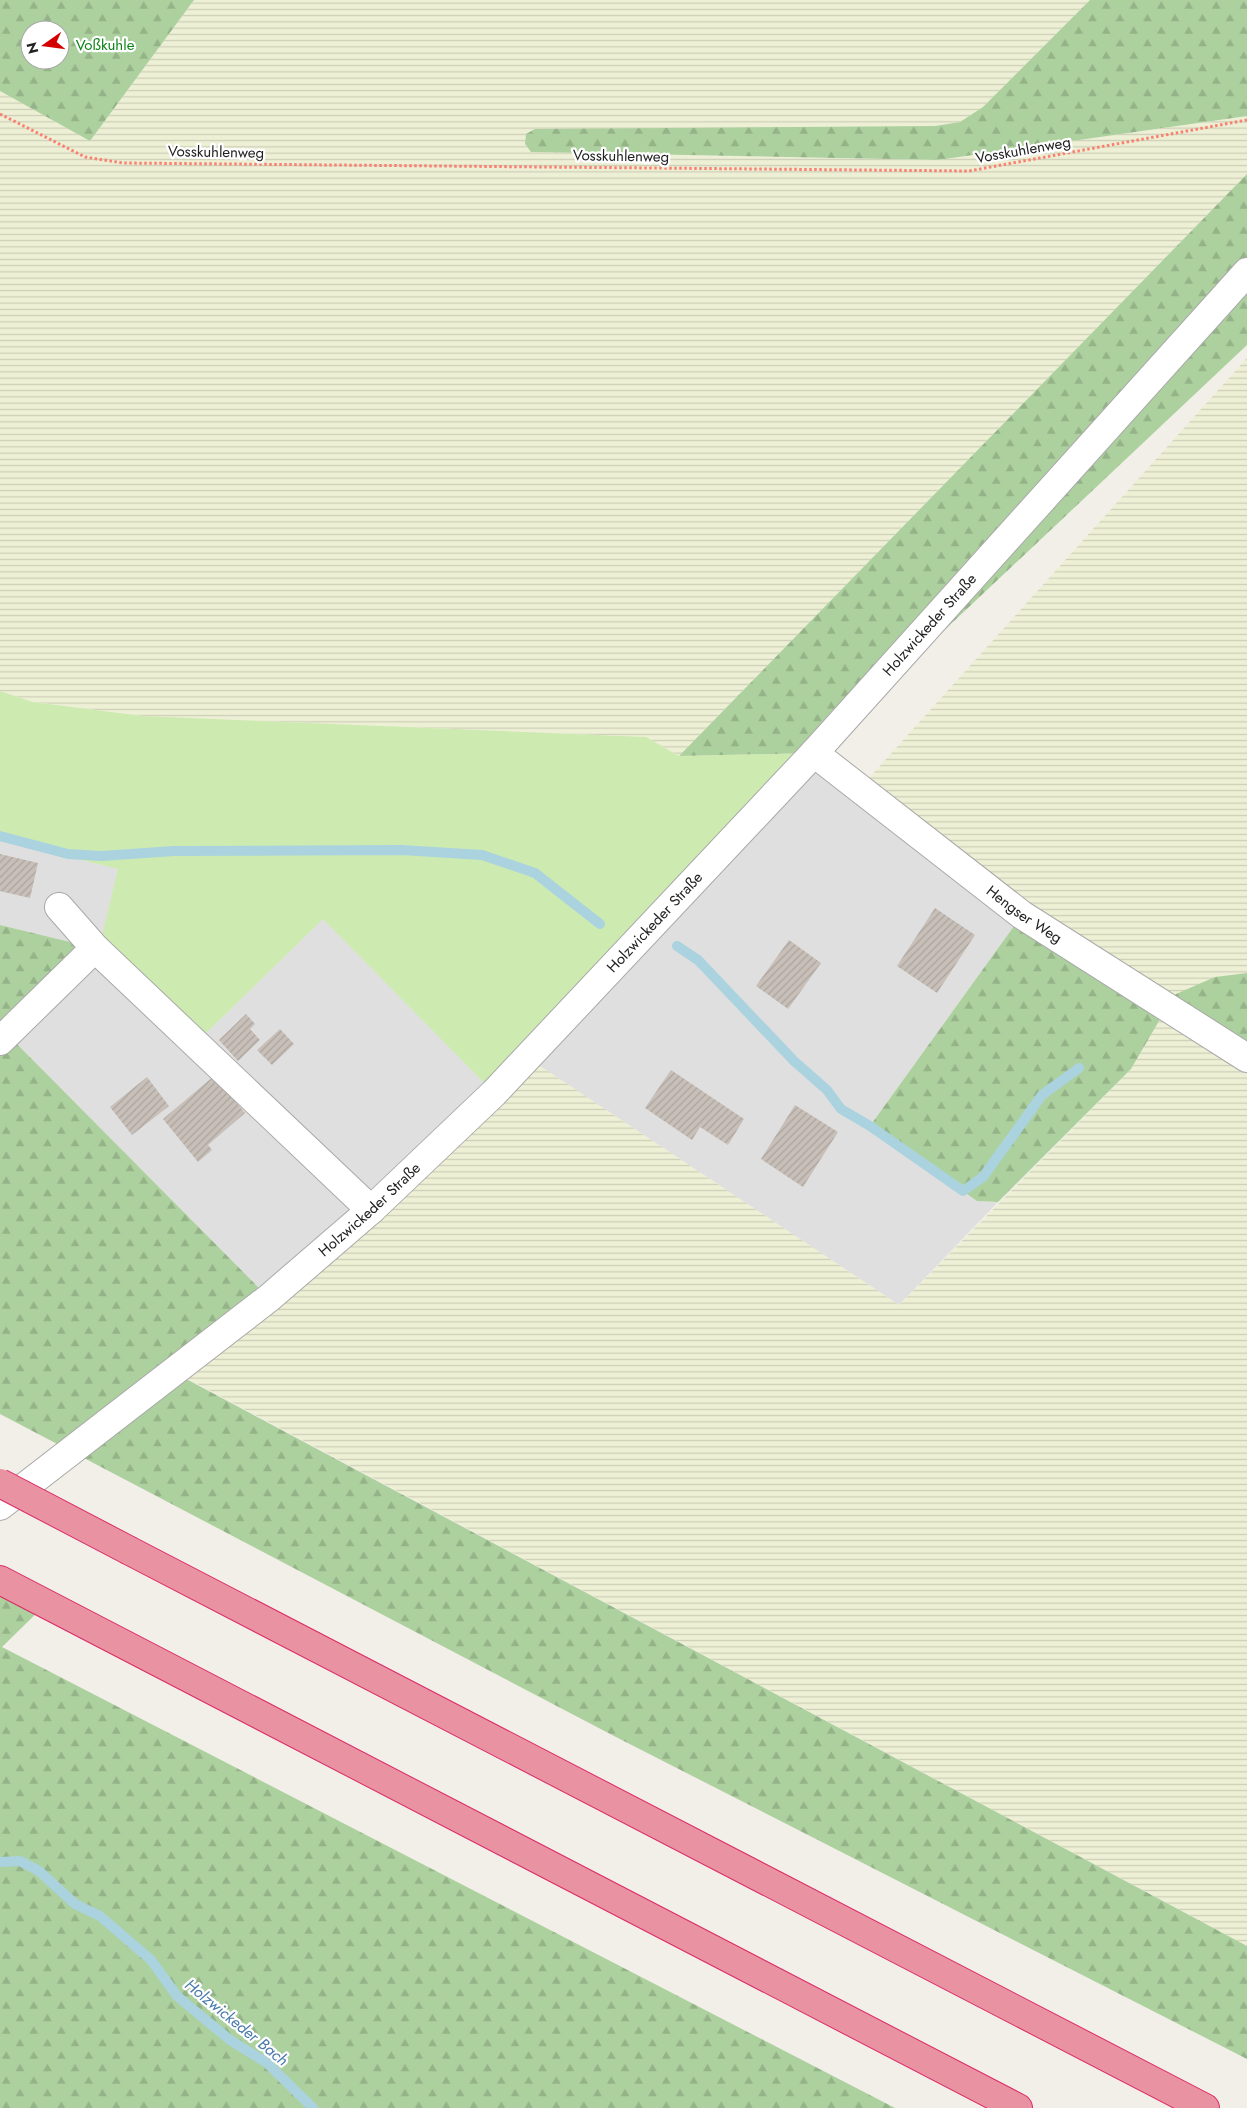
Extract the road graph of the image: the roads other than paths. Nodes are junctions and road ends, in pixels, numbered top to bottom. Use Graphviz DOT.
graph roads {
  1 [pos="1247,272"];
  2 [pos="814,753"];
  3 [pos="59,907"];
  4 [pos="95,948"];
  5 [pos="0,1041"];
  6 [pos="1247,1058"];
  7 [pos="371,1210"];
  8 [pos="0,1483"];
  9 [pos="0,1506"];
  10 [pos="0,1580"];
  11 [pos="1018,2108"];
  12 [pos="1205,2108"];
  1 -- 2 [label="street, Holzwickeder Straße"];
  2 -- 6 [label="street, Hengser Weg"];
  2 -- 7 [label="street, Holzwickeder Straße"];
  3 -- 4 [label="street"];
  4 -- 5 [label="street"];
  4 -- 7 [label="street"];
  7 -- 9 [label="street, Holzwickeder Straße"];
  8 -- 12 [label="highway, bridge"];
  10 -- 11 [label="highway"];
}
